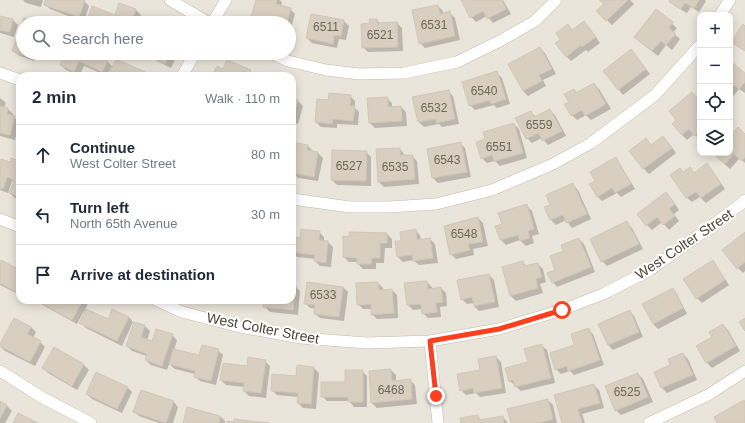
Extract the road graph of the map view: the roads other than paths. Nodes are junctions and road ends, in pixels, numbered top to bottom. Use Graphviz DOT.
graph roads {
  1 [pos="170,0"];
  2 [pos="226,0"];
  3 [pos="556,0"];
  4 [pos="730,0"];
  5 [pos="722,12"];
  6 [pos="197,16"];
  7 [pos="216,16"];
  8 [pos="697,48"];
  9 [pos="191,60"];
  10 [pos="286,60"];
  11 [pos="184,72"];
  12 [pos="0,73"];
  13 [pos="16,79"];
  14 [pos="296,200"];
  15 [pos="745,200"];
  16 [pos="0,219"];
  17 [pos="16,225"];
  18 [pos="165,304"];
  19 [pos="430,341"];
  20 [pos="0,371"];
  21 [pos="745,371"];
  22 [pos="91,423"];
  23 [pos="438,423"];
  24 [pos="649,423"];
  1 -- 6 [label="street"];
  2 -- 7 [label="street"];
  3 -- 10 [label="street"];
  4 -- 5 [label="street"];
  8 -- 14 [label="street"];
  9 -- 11 [label="street"];
  12 -- 13 [label="street"];
  15 -- 19 [label="street, West Colter Street"];
  16 -- 17 [label="street"];
  18 -- 19 [label="street, West Colter Street"];
  19 -- 23 [label="street"];
  20 -- 22 [label="street"];
  21 -- 24 [label="street"];
}
